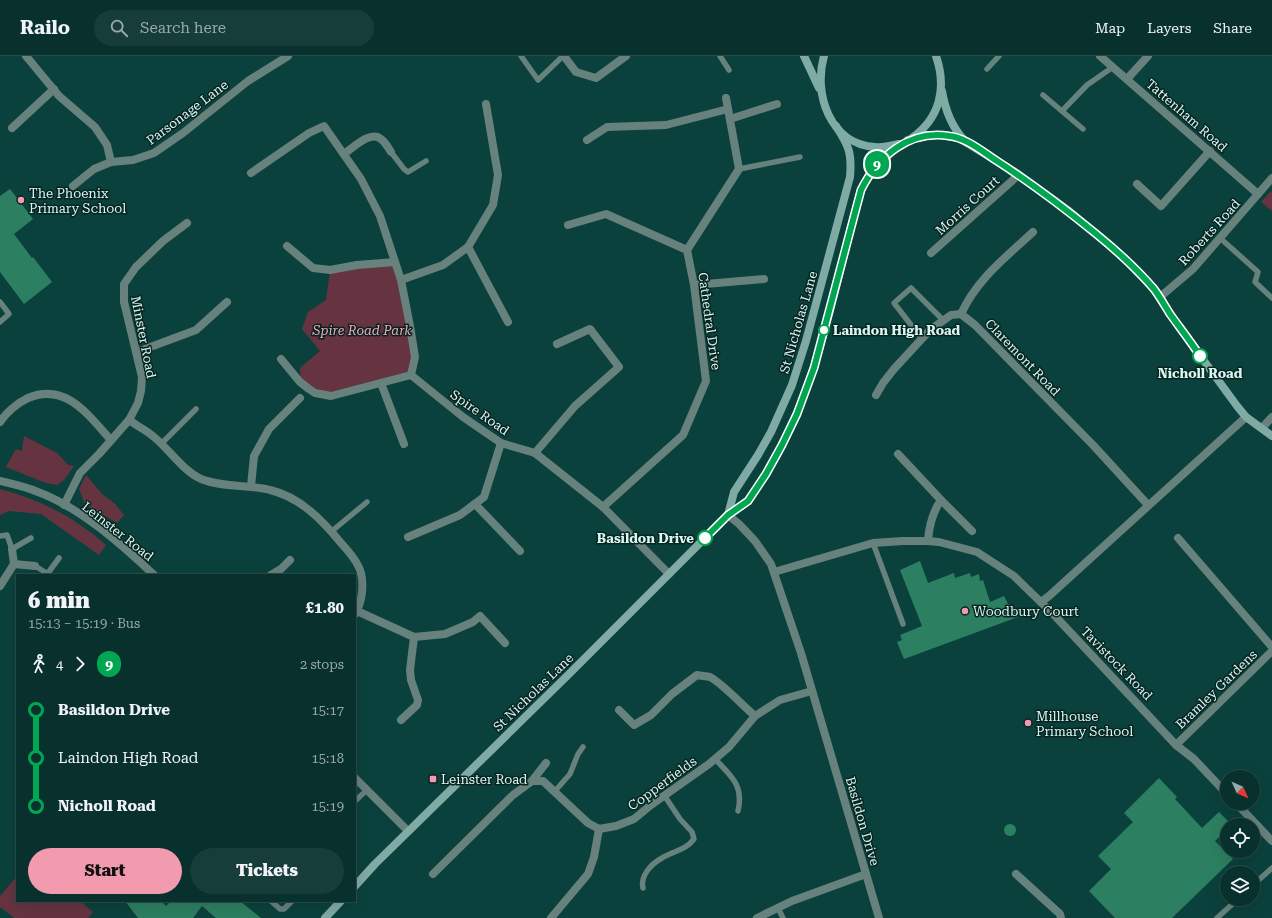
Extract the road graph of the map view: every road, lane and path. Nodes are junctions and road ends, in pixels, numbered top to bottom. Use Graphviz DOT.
graph roads {
  1 [pos="26,56"];
  2 [pos="288,56"];
  3 [pos="521,56"];
  4 [pos="564,56"];
  5 [pos="626,56"];
  6 [pos="720,56"];
  7 [pos="804,56"];
  8 [pos="824,56"];
  9 [pos="936,56"];
  10 [pos="999,56"];
  11 [pos="1100,56"];
  12 [pos="1148,56"];
  13 [pos="1113,67"];
  14 [pos="987,69"];
  15 [pos="729,70"];
  16 [pos="1127,79"];
  17 [pos="941,83"];
  18 [pos="54,89"];
  19 [pos="821,94"];
  20 [pos="1043,95"];
  21 [pos="726,98"];
  22 [pos="486,104"];
  23 [pos="777,104"];
  24 [pos="728,109"];
  25 [pos="1062,111"];
  26 [pos="730,119"];
  27 [pos="836,126"];
  28 [pos="12,128"];
  29 [pos="1083,129"];
  30 [pos="587,140"];
  31 [pos="965,141"];
  32 [pos="905,142"];
  33 [pos="1210,151"];
  34 [pos="391,152"];
  35 [pos="344,154"];
  36 [pos="800,157"];
  37 [pos="426,161"];
  38 [pos="111,162"];
  39 [pos="738,169"];
  40 [pos="251,173"];
  41 [pos="1018,174"];
  42 [pos="1272,178"];
  43 [pos="1137,184"];
  44 [pos="73,186"];
  45 [pos="1258,194"];
  46 [pos="187,223"];
  47 [pos="568,225"];
  48 [pos="1033,232"];
  49 [pos="1220,238"];
  50 [pos="287,246"];
  51 [pos="468,247"];
  52 [pos="687,250"];
  53 [pos="931,253"];
  54 [pos="395,262"];
  55 [pos="764,279"];
  56 [pos="401,280"];
  57 [pos="694,285"];
  58 [pos="1160,297"];
  59 [pos="1272,298"];
  60 [pos="0,302"];
  61 [pos="227,302"];
  62 [pos="961,314"];
  63 [pos="944,320"];
  64 [pos="0,322"];
  65 [pos="508,322"];
  66 [pos="922,339"];
  67 [pos="557,344"];
  68 [pos="137,352"];
  69 [pos="281,359"];
  70 [pos="411,375"];
  71 [pos="381,383"];
  72 [pos="876,395"];
  73 [pos="300,398"];
  74 [pos="196,409"];
  75 [pos="1246,417"];
  76 [pos="1272,417"];
  77 [pos="129,420"];
  78 [pos="0,422"];
  79 [pos="1262,428"];
  80 [pos="1272,436"];
  81 [pos="111,440"];
  82 [pos="501,443"];
  83 [pos="162,444"];
  84 [pos="404,444"];
  85 [pos="535,454"];
  86 [pos="898,454"];
  87 [pos="0,481"];
  88 [pos="251,486"];
  89 [pos="941,500"];
  90 [pos="367,502"];
  91 [pos="64,504"];
  92 [pos="475,504"];
  93 [pos="1148,506"];
  94 [pos="602,507"];
  95 [pos="728,515"];
  96 [pos="332,531"];
  97 [pos="972,531"];
  98 [pos="0,536"];
  99 [pos="408,537"];
  100 [pos="31,538"];
  101 [pos="1178,538"];
  102 [pos="928,541"];
  103 [pos="873,543"];
  104 [pos="12,549"];
  105 [pos="520,551"];
  106 [pos="59,558"];
  107 [pos="290,560"];
  108 [pos="14,564"];
  109 [pos="35,566"];
  110 [pos="774,572"];
  111 [pos="49,574"];
  112 [pos="153,574"];
  113 [pos="274,574"];
  114 [pos="669,574"];
  115 [pos="0,586"];
  116 [pos="1041,602"];
  117 [pos="356,613"];
  118 [pos="903,624"];
  119 [pos="414,637"];
  120 [pos="505,643"];
  121 [pos="1272,647"];
  122 [pos="1272,651"];
  123 [pos="812,691"];
  124 [pos="619,710"];
  125 [pos="755,716"];
  126 [pos="401,720"];
  127 [pos="1176,745"];
  128 [pos="583,748"];
  129 [pos="715,759"];
  130 [pos="546,764"];
  131 [pos="356,779"];
  132 [pos="532,781"];
  133 [pos="1220,787"];
  134 [pos="367,790"];
  135 [pos="554,791"];
  136 [pos="664,795"];
  137 [pos="356,800"];
  138 [pos="1243,810"];
  139 [pos="738,811"];
  140 [pos="599,829"];
  141 [pos="408,831"];
  142 [pos="1272,841"];
  143 [pos="1272,868"];
  144 [pos="433,874"];
  145 [pos="866,874"];
  146 [pos="1016,874"];
  147 [pos="1260,879"];
  148 [pos="356,885"];
  149 [pos="643,888"];
  150 [pos="272,902"];
  151 [pos="291,902"];
  152 [pos="340,902"];
  153 [pos="1230,906"];
  154 [pos="778,908"];
  155 [pos="325,918"];
  156 [pos="551,918"];
  157 [pos="757,918"];
  158 [pos="783,918"];
  159 [pos="879,918"];
  160 [pos="1061,918"];
  161 [pos="1217,918"];
  1 -- 18 [label="street"];
  2 -- 38 [label="street, Parsonage Lane"];
  3 -- 4 [label="lane"];
  4 -- 5 [label="street"];
  6 -- 15 [label="lane"];
  7 -- 19 [label="main road, St Nicholas Lane"];
  8 -- 19 [label="main road"];
  9 -- 17 [label="main road"];
  10 -- 14 [label="lane"];
  11 -- 13 [label="street, Tattenham Road"];
  12 -- 16 [label="street"];
  13 -- 16 [label="street, Tattenham Road"];
  13 -- 25 [label="lane"];
  16 -- 33 [label="street, Tattenham Road"];
  17 -- 31 [label="main road"];
  17 -- 32 [label="main road, St Nicholas Lane"];
  18 -- 28 [label="street"];
  18 -- 38 [label="street"];
  19 -- 27 [label="main road, St Nicholas Lane"];
  20 -- 25 [label="lane"];
  21 -- 24 [label="street"];
  22 -- 51 [label="street"];
  23 -- 26 [label="street"];
  24 -- 26 [label="street"];
  24 -- 30 [label="street"];
  25 -- 29 [label="lane"];
  26 -- 39 [label="street"];
  27 -- 32 [label="main road"];
  27 -- 95 [label="main road, St Nicholas Lane"];
  31 -- 32 [label="main road"];
  31 -- 41 [label="main road"];
  32 -- 95 [label="main road, St Nicholas Lane"];
  33 -- 43 [label="street"];
  33 -- 45 [label="street, Tattenham Road"];
  34 -- 35 [label="street"];
  34 -- 37 [label="lane"];
  35 -- 40 [label="street"];
  35 -- 54 [label="street"];
  36 -- 39 [label="lane"];
  38 -- 44 [label="street, Parsonage Lane"];
  39 -- 52 [label="street"];
  41 -- 53 [label="street, Morris Court"];
  41 -- 58 [label="main road"];
  42 -- 45 [label="street, Roberts Road"];
  45 -- 49 [label="street, Roberts Road"];
  46 -- 68 [label="street, Minster Road"];
  47 -- 52 [label="street"];
  48 -- 62 [label="street"];
  49 -- 58 [label="street, Roberts Road"];
  49 -- 59 [label="lane"];
  50 -- 54 [label="street"];
  51 -- 56 [label="street"];
  51 -- 65 [label="street"];
  52 -- 57 [label="street, Cathedral Drive"];
  54 -- 56 [label="street"];
  55 -- 57 [label="street"];
  56 -- 70 [label="street"];
  57 -- 94 [label="street, Cathedral Drive"];
  58 -- 75 [label="main road"];
  60 -- 64 [label="lane"];
  61 -- 68 [label="street"];
  62 -- 63 [label="street"];
  62 -- 93 [label="street, Claremont Road"];
  63 -- 66 [label="street"];
  63 -- 66 [label="lane"];
  66 -- 72 [label="street"];
  67 -- 85 [label="street"];
  68 -- 77 [label="street, Minster Road"];
  69 -- 71 [label="street"];
  70 -- 71 [label="street"];
  70 -- 82 [label="street, Spire Road"];
  71 -- 84 [label="street"];
  73 -- 88 [label="street"];
  74 -- 83 [label="lane"];
  75 -- 79 [label="main road"];
  75 -- 93 [label="street"];
  76 -- 79 [label="street"];
  77 -- 81 [label="street, Minster Road"];
  77 -- 83 [label="street"];
  78 -- 81 [label="street"];
  79 -- 80 [label="main road"];
  81 -- 91 [label="street, Minster Road"];
  82 -- 85 [label="street, Spire Road"];
  82 -- 92 [label="street"];
  83 -- 88 [label="street"];
  85 -- 94 [label="street, Spire Road"];
  86 -- 89 [label="street"];
  87 -- 91 [label="street, Leinster Road"];
  88 -- 96 [label="street"];
  89 -- 97 [label="street"];
  89 -- 102 [label="street"];
  90 -- 96 [label="lane"];
  91 -- 112 [label="street, Leinster Road"];
  92 -- 99 [label="street"];
  92 -- 105 [label="street"];
  93 -- 116 [label="street"];
  94 -- 114 [label="street, Spire Road"];
  95 -- 110 [label="street, Basildon Drive"];
  95 -- 114 [label="main road, St Nicholas Lane"];
  96 -- 117 [label="street"];
  98 -- 104 [label="lane"];
  100 -- 104 [label="lane"];
  101 -- 121 [label="street"];
  102 -- 103 [label="street, Tavistock Road"];
  102 -- 116 [label="street, Tavistock Road"];
  103 -- 110 [label="street, Tavistock Road"];
  103 -- 118 [label="lane"];
  104 -- 108 [label="street"];
  106 -- 111 [label="lane"];
  107 -- 113 [label="street"];
  108 -- 109 [label="street"];
  108 -- 115 [label="street"];
  109 -- 111 [label="lane"];
  110 -- 123 [label="street, Basildon Drive"];
  114 -- 141 [label="main road, St Nicholas Lane"];
  116 -- 127 [label="street, Tavistock Road"];
  117 -- 119 [label="street"];
  119 -- 120 [label="street"];
  119 -- 126 [label="street"];
  122 -- 127 [label="street, Bramley Gardens"];
  123 -- 125 [label="street, Copperfields"];
  123 -- 145 [label="street, Basildon Drive"];
  124 -- 125 [label="street"];
  125 -- 129 [label="street, Copperfields"];
  127 -- 133 [label="street, Tavistock Road"];
  128 -- 135 [label="lane"];
  129 -- 136 [label="street, Copperfields"];
  129 -- 139 [label="lane"];
  130 -- 132 [label="street"];
  131 -- 134 [label="street"];
  132 -- 135 [label="street"];
  132 -- 144 [label="street"];
  134 -- 137 [label="lane"];
  134 -- 141 [label="street"];
  135 -- 140 [label="street"];
  136 -- 140 [label="street, Copperfields"];
  136 -- 149 [label="lane"];
  138 -- 142 [label="street"];
  140 -- 156 [label="street"];
  141 -- 148 [label="main road, St Nicholas Lane"];
  143 -- 147 [label="lane"];
  145 -- 154 [label="street"];
  145 -- 159 [label="street, Basildon Drive"];
  146 -- 160 [label="street"];
  150 -- 151 [label="lane"];
  152 -- 155 [label="main road"];
  153 -- 161 [label="lane"];
  154 -- 157 [label="street"];
  154 -- 158 [label="lane"];
}
